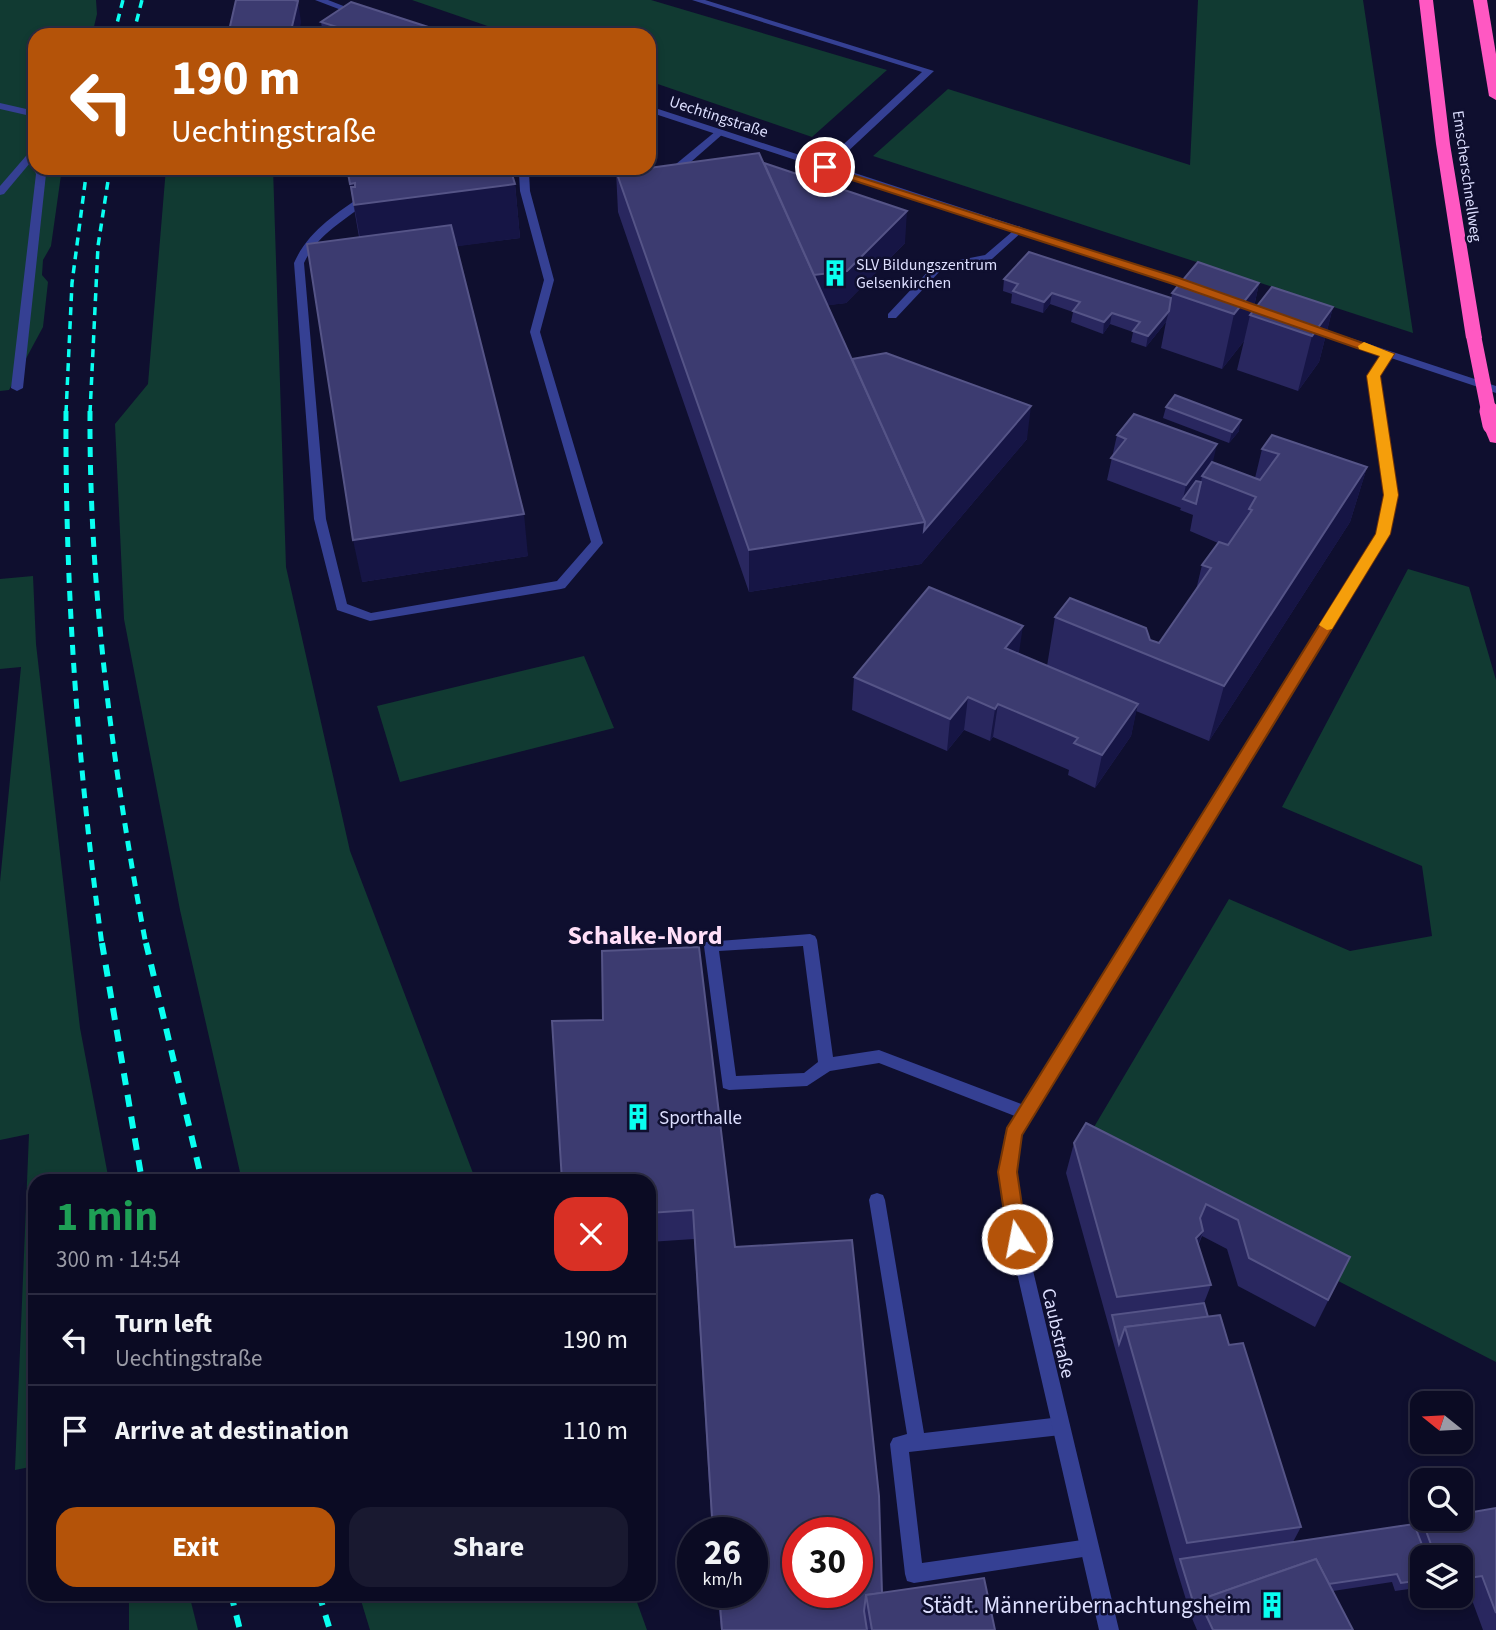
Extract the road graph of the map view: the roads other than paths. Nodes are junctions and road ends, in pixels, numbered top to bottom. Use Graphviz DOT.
graph roads {
  1 [pos="318,0"];
  2 [pos="696,0"];
  3 [pos="1426,0"];
  4 [pos="1480,0"];
  5 [pos="372,18"];
  6 [pos="1496,96"];
  7 [pos="0,106"];
  8 [pos="656,111"];
  9 [pos="28,112"];
  10 [pos="719,133"];
  11 [pos="28,162"];
  12 [pos="680,166"];
  13 [pos="825,167"];
  14 [pos="41,175"];
  15 [pos="524,175"];
  16 [pos="382,186"];
  17 [pos="0,192"];
  18 [pos="1019,229"];
  19 [pos="1212,293"];
  20 [pos="892,316"];
  21 [pos="1300,324"];
  22 [pos="1387,354"];
  23 [pos="17,388"];
  24 [pos="1496,390"];
  25 [pos="1494,431"];
  26 [pos="826,1065"];
  27 [pos="1026,1112"];
  28 [pos="877,1200"];
  29 [pos="1060,1426"];
  30 [pos="918,1442"];
  31 [pos="1089,1548"];
  32 [pos="1108,1630"];
  1 -- 5 [label="street"];
  2 -- 13 [label="street"];
  3 -- 25 [label="highway, Emscherschnellweg, bridge"];
  4 -- 6 [label="highway"];
  7 -- 9 [label="street"];
  8 -- 10 [label="street, Uechtingstraße"];
  10 -- 12 [label="street"];
  10 -- 13 [label="street, Uechtingstraße"];
  11 -- 17 [label="street"];
  13 -- 18 [label="street, Uechtingstraße"];
  14 -- 23 [label="street"];
  15 -- 16 [label="street"];
  18 -- 19 [label="street, Uechtingstraße"];
  18 -- 20 [label="street"];
  21 -- 22 [label="street"];
  22 -- 24 [label="street"];
  22 -- 27 [label="street, Caubstraße"];
  26 -- 26 [label="street"];
  26 -- 27 [label="street"];
  27 -- 29 [label="street, Caubstraße"];
  28 -- 30 [label="street"];
  29 -- 30 [label="street"];
  29 -- 31 [label="street, Caubstraße"];
  30 -- 31 [label="street"];
  31 -- 32 [label="street, Caubstraße"];
}
